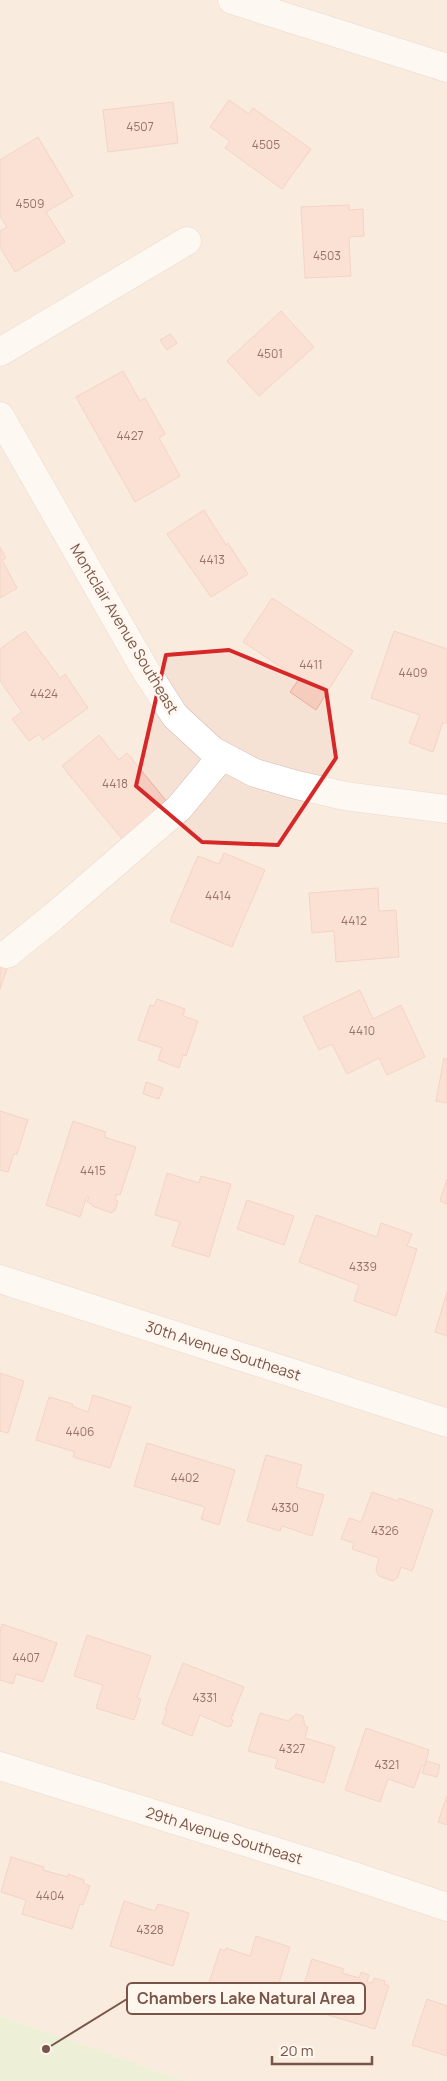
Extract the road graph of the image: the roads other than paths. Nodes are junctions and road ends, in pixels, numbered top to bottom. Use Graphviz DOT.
graph roads {
  1 [pos="232,0"];
  2 [pos="447,68"];
  3 [pos="187,241"];
  4 [pos="0,352"];
  5 [pos="0,416"];
  6 [pos="222,756"];
  7 [pos="447,809"];
  8 [pos="7,954"];
  9 [pos="0,1279"];
  10 [pos="447,1423"];
  11 [pos="0,1766"];
  12 [pos="447,1907"];
  1 -- 2 [label="street"];
  3 -- 4 [label="street"];
  5 -- 6 [label="street, Montclair Avenue Southeast"];
  6 -- 7 [label="street, Montclair Avenue Southeast"];
  6 -- 8 [label="street"];
  9 -- 10 [label="street, 30th Avenue Southeast"];
  11 -- 12 [label="street, 29th Avenue Southeast"];
}
